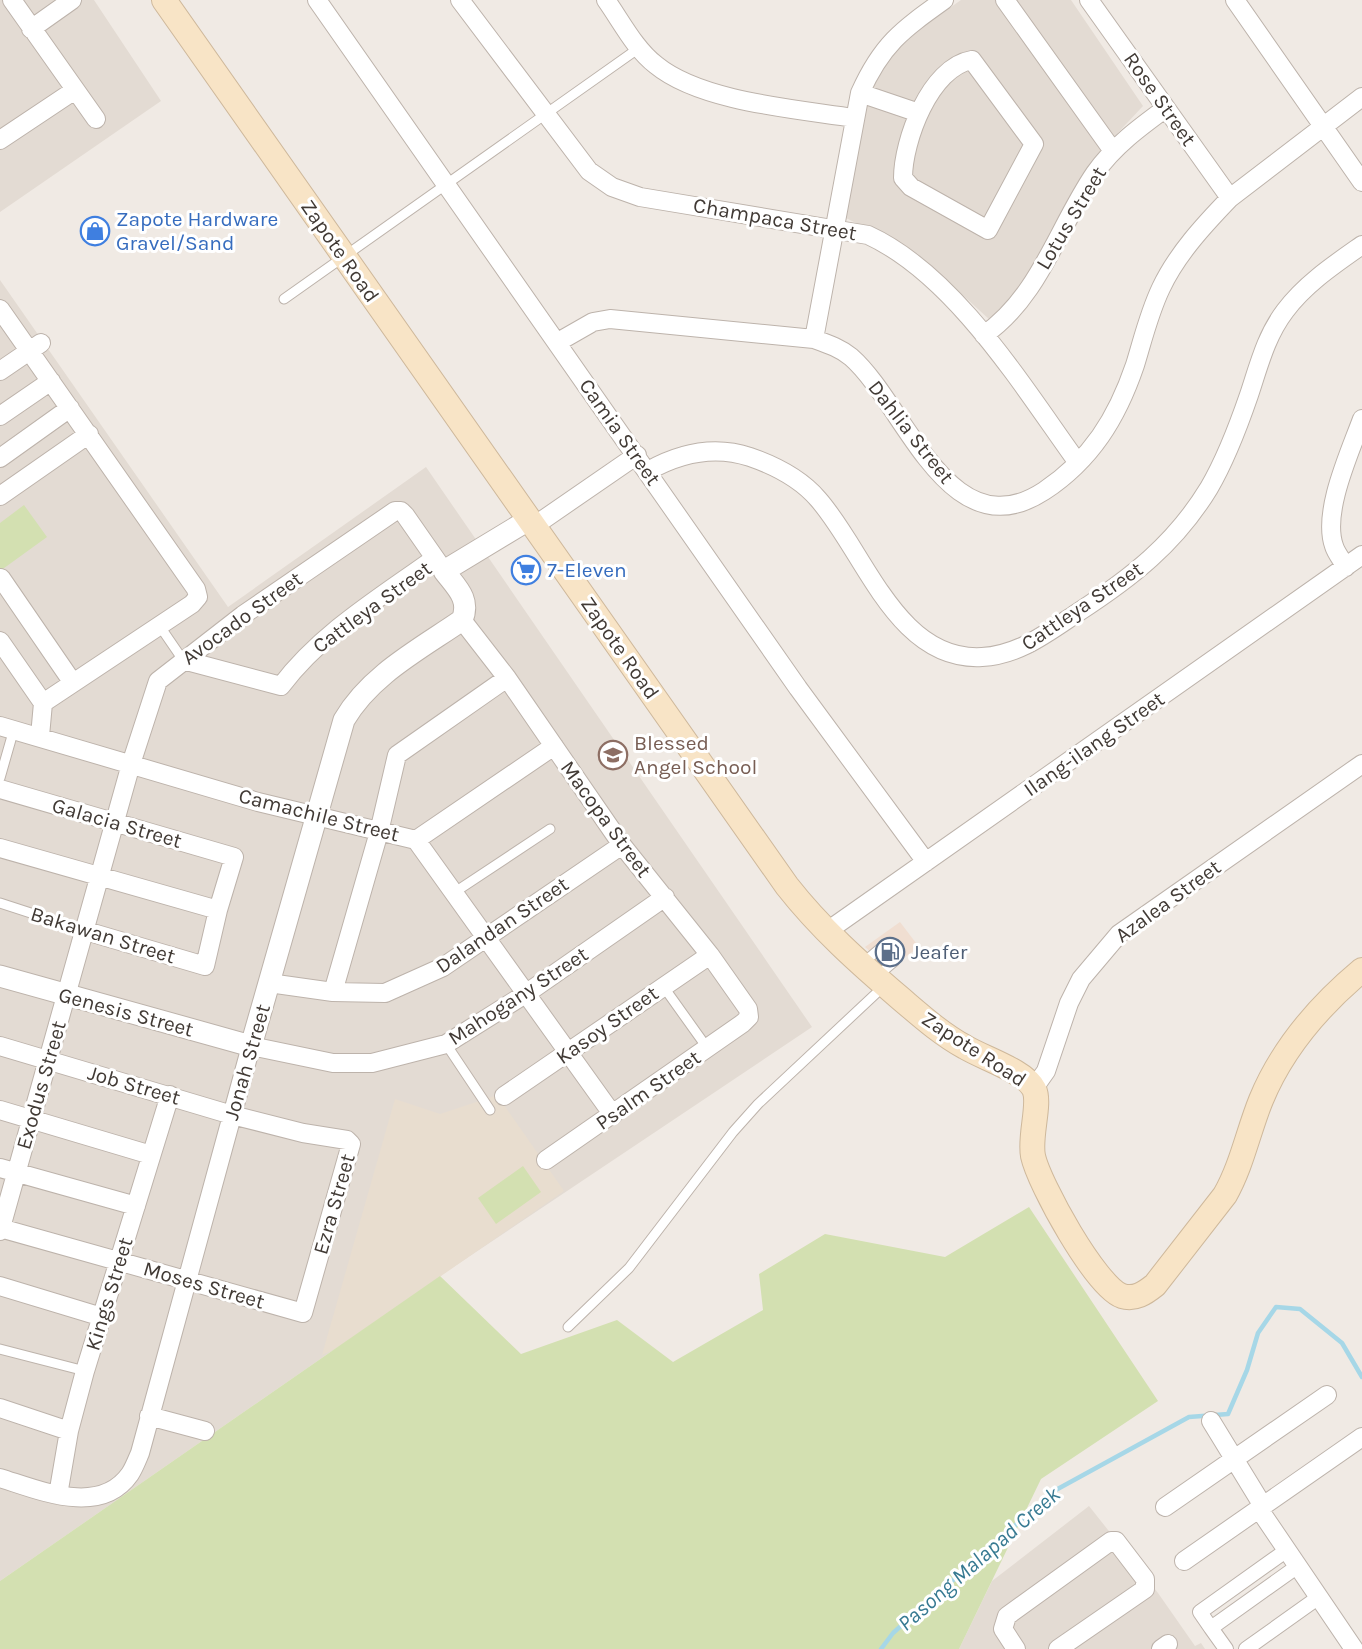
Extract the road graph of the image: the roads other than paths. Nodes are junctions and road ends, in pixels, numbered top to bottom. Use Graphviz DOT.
graph roads {
  1 [pos="12,0"];
  2 [pos="72,0"];
  3 [pos="164,0"];
  4 [pos="460,0"];
  5 [pos="606,0"];
  6 [pos="944,0"];
  7 [pos="1005,0"];
  8 [pos="1089,0"];
  9 [pos="1235,0"];
  10 [pos="325,3"];
  11 [pos="31,29"];
  12 [pos="639,48"];
  13 [pos="75,90"];
  14 [pos="860,93"];
  15 [pos="1362,98"];
  16 [pos="1166,108"];
  17 [pos="919,113"];
  18 [pos="544,115"];
  19 [pos="854,118"];
  20 [pos="96,119"];
  21 [pos="1324,127"];
  22 [pos="0,140"];
  23 [pos="1113,152"];
  24 [pos="1362,182"];
  25 [pos="446,184"];
  26 [pos="1230,198"];
  27 [pos="836,229"];
  28 [pos="1362,245"];
  29 [pos="344,257"];
  30 [pos="284,299"];
  31 [pos="0,309"];
  32 [pos="984,334"];
  33 [pos="814,339"];
  34 [pos="558,342"];
  35 [pos="35,347"];
  36 [pos="0,371"];
  37 [pos="51,381"];
  38 [pos="70,408"];
  39 [pos="0,416"];
  40 [pos="1362,420"];
  41 [pos="89,434"];
  42 [pos="0,458"];
  43 [pos="642,463"];
  44 [pos="1078,464"];
  45 [pos="0,496"];
  46 [pos="532,522"];
  47 [pos="1362,555"];
  48 [pos="440,564"];
  49 [pos="1346,567"];
  50 [pos="1,578"];
  51 [pos="462,620"];
  52 [pos="159,625"];
  53 [pos="0,641"];
  54 [pos="183,660"];
  55 [pos="507,678"];
  56 [pos="73,683"];
  57 [pos="43,703"];
  58 [pos="7,728"];
  59 [pos="40,736"];
  60 [pos="554,746"];
  61 [pos="131,764"];
  62 [pos="1362,764"];
  63 [pos="0,778"];
  64 [pos="0,789"];
  65 [pos="316,817"];
  66 [pos="116,822"];
  67 [pos="550,829"];
  68 [pos="379,832"];
  69 [pos="416,840"];
  70 [pos="622,845"];
  71 [pos="0,848"];
  72 [pos="926,862"];
  73 [pos="101,876"];
  74 [pos="455,892"];
  75 [pos="665,897"];
  76 [pos="0,903"];
  77 [pos="218,910"];
  78 [pos="86,931"];
  79 [pos="826,932"];
  80 [pos="486,936"];
  81 [pos="710,955"];
  82 [pos="1362,970"];
  83 [pos="0,976"];
  84 [pos="874,976"];
  85 [pos="269,983"];
  86 [pos="663,986"];
  87 [pos="333,992"];
  88 [pos="527,993"];
  89 [pos="68,996"];
  90 [pos="748,1017"];
  91 [pos="446,1044"];
  92 [pos="0,1046"];
  93 [pos="251,1046"];
  94 [pos="708,1049"];
  95 [pos="567,1053"];
  96 [pos="48,1061"];
  97 [pos="1034,1088"];
  98 [pos="170,1095"];
  99 [pos="504,1096"];
  100 [pos="0,1110"];
  101 [pos="490,1110"];
  102 [pos="232,1115"];
  103 [pos="613,1115"];
  104 [pos="31,1120"];
  105 [pos="151,1155"];
  106 [pos="546,1160"];
  107 [pos="8,1171"];
  108 [pos="136,1206"];
  109 [pos="0,1229"];
  110 [pos="120,1261"];
  111 [pos="187,1281"];
  112 [pos="0,1286"];
  113 [pos="303,1313"];
  114 [pos="102,1317"];
  115 [pos="568,1327"];
  116 [pos="0,1349"];
  117 [pos="85,1371"];
  118 [pos="1327,1395"];
  119 [pos="0,1408"];
  120 [pos="149,1416"];
  121 [pos="1211,1421"];
  122 [pos="69,1431"];
  123 [pos="205,1431"];
  124 [pos="1362,1437"];
  125 [pos="1234,1460"];
  126 [pos="0,1478"];
  127 [pos="58,1495"];
  128 [pos="1165,1507"];
  129 [pos="1261,1508"];
  130 [pos="1287,1550"];
  131 [pos="1184,1561"];
  132 [pos="1298,1566"];
  133 [pos="1319,1597"];
  134 [pos="1211,1628"];
  135 [pos="1007,1644"];
  136 [pos="1058,1649"];
  137 [pos="1226,1649"];
  138 [pos="1246,1649"];
  139 [pos="1354,1649"];
  1 -- 11 [label="street"];
  2 -- 11 [label="street"];
  3 -- 29 [label="main road, Zapote Road"];
  4 -- 18 [label="street, Champaca Street"];
  5 -- 12 [label="street"];
  6 -- 14 [label="street"];
  7 -- 23 [label="street"];
  8 -- 16 [label="street, Rose Street"];
  9 -- 21 [label="street"];
  10 -- 25 [label="street, Camia Street"];
  11 -- 13 [label="street"];
  12 -- 18 [label="lane"];
  12 -- 19 [label="street"];
  13 -- 20 [label="street"];
  13 -- 22 [label="street"];
  14 -- 17 [label="street"];
  14 -- 19 [label="street"];
  15 -- 21 [label="street, Dahlia Street"];
  16 -- 23 [label="street, Lotus Street"];
  16 -- 26 [label="street, Rose Street"];
  17 -- 17 [label="street"];
  18 -- 25 [label="lane"];
  18 -- 27 [label="street, Champaca Street"];
  19 -- 27 [label="street"];
  21 -- 24 [label="street"];
  21 -- 26 [label="street, Dahlia Street"];
  23 -- 32 [label="street, Lotus Street"];
  25 -- 29 [label="lane"];
  25 -- 34 [label="street, Camia Street"];
  26 -- 44 [label="street, Dahlia Street"];
  27 -- 32 [label="street, Champaca Street"];
  27 -- 33 [label="street"];
  28 -- 43 [label="street, Cattleya Street"];
  29 -- 30 [label="lane"];
  29 -- 46 [label="main road, Zapote Road"];
  31 -- 35 [label="street"];
  32 -- 44 [label="street, Champaca Street"];
  33 -- 34 [label="street, Dahlia Street"];
  33 -- 44 [label="street, Dahlia Street"];
  34 -- 43 [label="street, Camia Street"];
  35 -- 36 [label="street"];
  35 -- 37 [label="street"];
  37 -- 38 [label="street"];
  37 -- 39 [label="street"];
  38 -- 41 [label="street"];
  38 -- 42 [label="street"];
  40 -- 49 [label="street"];
  41 -- 45 [label="street"];
  41 -- 52 [label="street"];
  43 -- 46 [label="street, Cattleya Street"];
  43 -- 72 [label="street, Camia Street"];
  46 -- 48 [label="street, Cattleya Street"];
  46 -- 79 [label="main road, Zapote Road"];
  47 -- 49 [label="street, Ilang-ilang Street"];
  48 -- 51 [label="street"];
  48 -- 54 [label="street, Cattleya Street"];
  48 -- 54 [label="street, Avocado Street"];
  49 -- 72 [label="street, Ilang-ilang Street"];
  50 -- 56 [label="street"];
  51 -- 55 [label="street, Macopa Street"];
  51 -- 65 [label="street, Jonah Street"];
  52 -- 54 [label="lane"];
  52 -- 56 [label="street"];
  53 -- 57 [label="street"];
  54 -- 61 [label="street, Avocado Street"];
  55 -- 60 [label="street, Macopa Street"];
  55 -- 68 [label="street"];
  56 -- 57 [label="street"];
  57 -- 59 [label="street"];
  58 -- 59 [label="street, Camachile Street"];
  58 -- 63 [label="lane"];
  59 -- 61 [label="street, Camachile Street"];
  60 -- 69 [label="street"];
  60 -- 70 [label="street, Macopa Street"];
  61 -- 65 [label="street, Camachile Street"];
  61 -- 66 [label="street, Exodus Street"];
  62 -- 97 [label="street, Azalea Street"];
  64 -- 66 [label="street, Galacia Street"];
  65 -- 68 [label="street, Camachile Street"];
  65 -- 85 [label="street, Jonah Street"];
  66 -- 73 [label="street, Exodus Street"];
  66 -- 77 [label="street, Galacia Street"];
  67 -- 74 [label="lane"];
  68 -- 69 [label="street, Camachile Street"];
  68 -- 87 [label="street"];
  69 -- 74 [label="street, Camachile Street"];
  70 -- 75 [label="street, Macopa Street"];
  70 -- 80 [label="street, Dalandan Street"];
  71 -- 73 [label="street"];
  72 -- 79 [label="street, Ilang-ilang Street"];
  73 -- 77 [label="street"];
  73 -- 78 [label="street, Exodus Street"];
  74 -- 80 [label="street, Camachile Street"];
  75 -- 81 [label="street, Macopa Street"];
  75 -- 88 [label="street, Mahogany Street"];
  76 -- 78 [label="lane, Bakawan Street"];
  77 -- 78 [label="street, Bakawan Street"];
  78 -- 89 [label="street, Exodus Street"];
  79 -- 84 [label="main road, Zapote Road"];
  80 -- 87 [label="street, Dalandan Street"];
  80 -- 88 [label="street, Camachile Street"];
  81 -- 86 [label="street, Kasoy Street"];
  81 -- 90 [label="street, Macopa Street"];
  82 -- 97 [label="main road"];
  83 -- 89 [label="street, Genesis Street"];
  84 -- 97 [label="main road, Zapote Road"];
  84 -- 115 [label="lane"];
  85 -- 87 [label="street, Dalandan Street"];
  85 -- 93 [label="street, Jonah Street"];
  86 -- 94 [label="lane"];
  86 -- 95 [label="street, Kasoy Street"];
  88 -- 91 [label="street, Mahogany Street"];
  88 -- 95 [label="street, Camachile Street"];
  89 -- 93 [label="street, Genesis Street"];
  89 -- 96 [label="street, Exodus Street"];
  90 -- 94 [label="street, Psalm Street"];
  91 -- 93 [label="street, Mahogany Street"];
  91 -- 101 [label="lane"];
  92 -- 96 [label="street, Job Street"];
  93 -- 102 [label="street, Jonah Street"];
  94 -- 103 [label="street, Psalm Street"];
  95 -- 99 [label="street, Kasoy Street"];
  95 -- 103 [label="street, Camachile Street"];
  96 -- 98 [label="street, Job Street"];
  96 -- 104 [label="street, Exodus Street"];
  98 -- 102 [label="street, Job Street"];
  98 -- 105 [label="street, Kings Street"];
  100 -- 104 [label="street"];
  102 -- 111 [label="street, Jonah Street"];
  102 -- 113 [label="street, Ezra Street"];
  103 -- 106 [label="street, Psalm Street"];
  104 -- 105 [label="street"];
  104 -- 107 [label="street, Exodus Street"];
  105 -- 108 [label="street, Kings Street"];
  107 -- 108 [label="street"];
  107 -- 109 [label="street, Exodus Street"];
  108 -- 110 [label="street, Kings Street"];
  109 -- 110 [label="street, Moses Street"];
  110 -- 111 [label="street, Moses Street"];
  110 -- 114 [label="street, Kings Street"];
  111 -- 113 [label="street, Moses Street"];
  111 -- 120 [label="street, Jonah Street"];
  112 -- 114 [label="street"];
  114 -- 117 [label="street, Kings Street"];
  116 -- 117 [label="lane"];
  117 -- 122 [label="street, Kings Street"];
  118 -- 125 [label="street"];
  119 -- 122 [label="street"];
  120 -- 123 [label="street"];
  120 -- 127 [label="street, Jonah Street"];
  121 -- 125 [label="street"];
  122 -- 127 [label="street, Kings Street"];
  124 -- 129 [label="street"];
  125 -- 128 [label="street"];
  125 -- 129 [label="street"];
  126 -- 127 [label="street, Jonah Street"];
  129 -- 130 [label="street"];
  129 -- 131 [label="street"];
  130 -- 132 [label="street"];
  130 -- 134 [label="street"];
  132 -- 133 [label="street"];
  132 -- 134 [label="street"];
  133 -- 138 [label="street"];
  133 -- 139 [label="street"];
  134 -- 137 [label="street"];
  135 -- 136 [label="street"];
}
